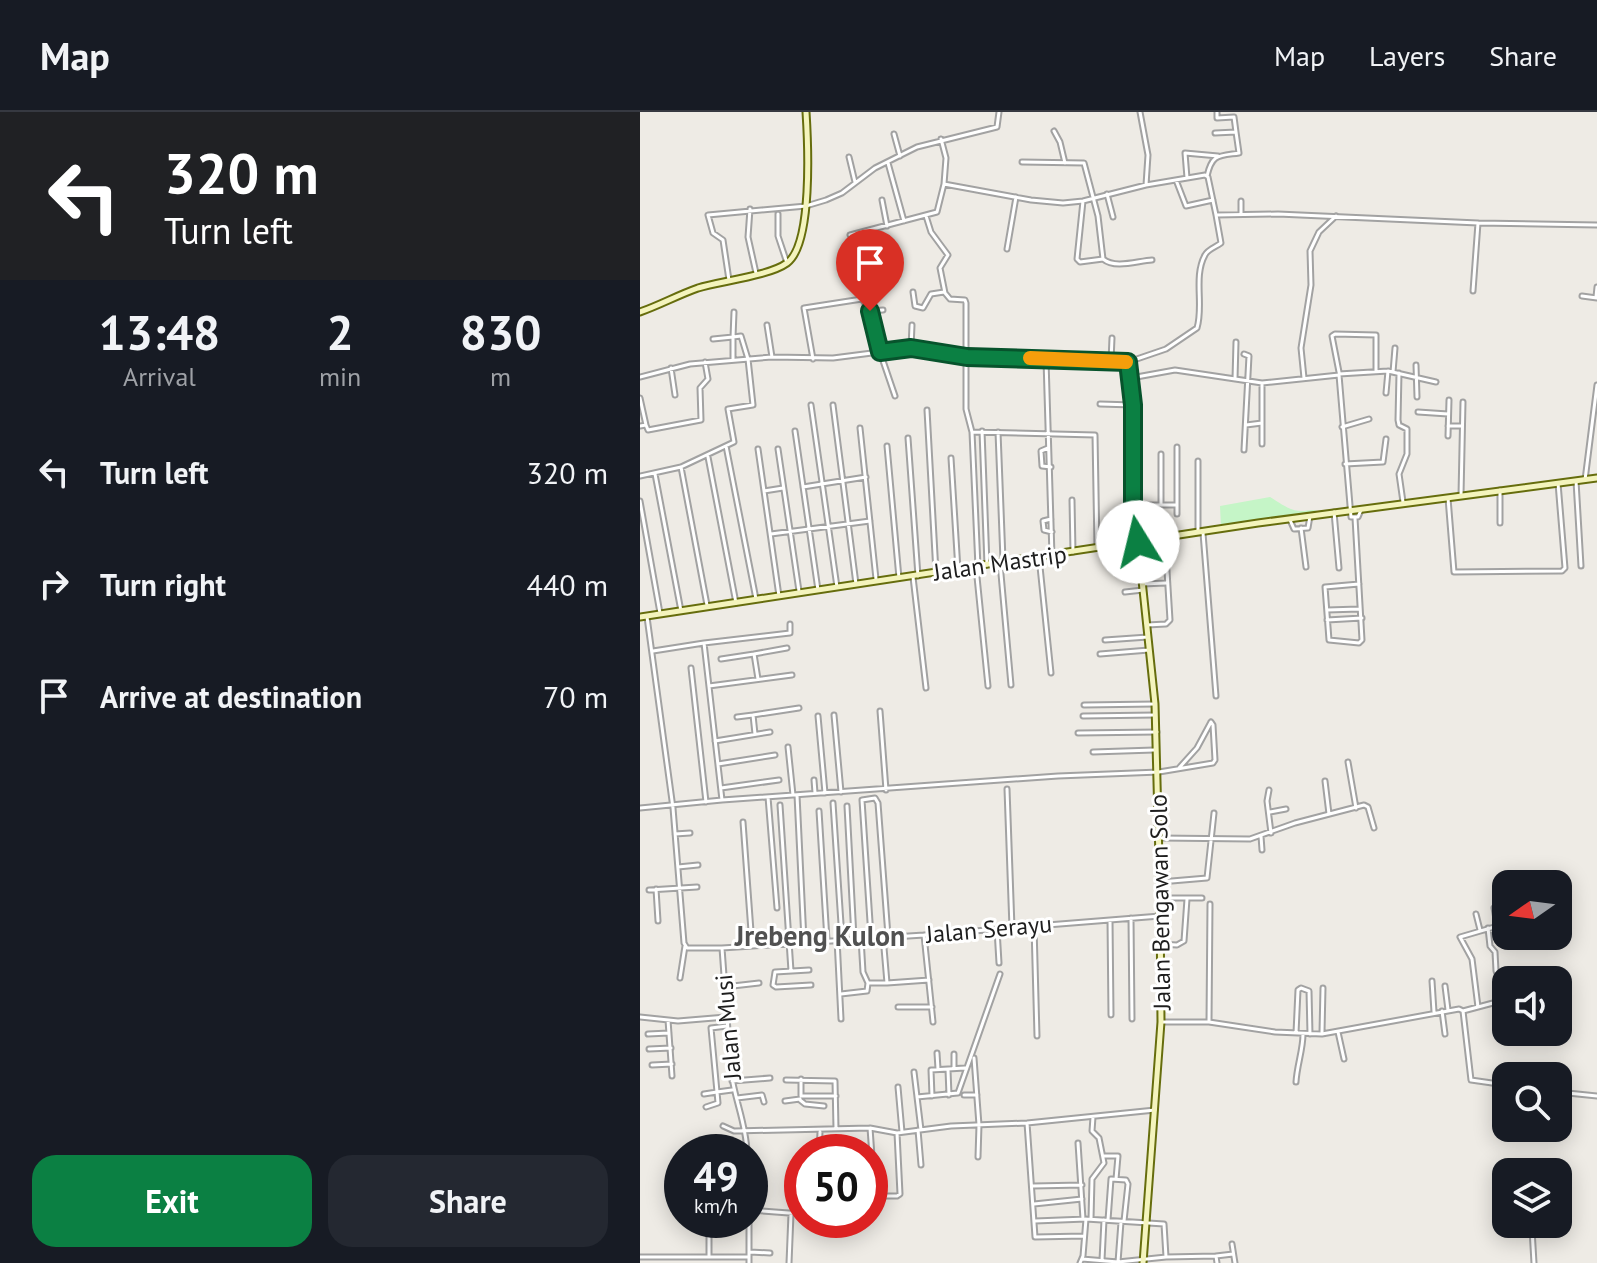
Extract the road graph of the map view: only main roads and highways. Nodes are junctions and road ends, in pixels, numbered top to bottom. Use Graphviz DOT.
graph roads {
  1 [pos="806,112"];
  2 [pos="640,312"];
  3 [pos="1597,478"];
  4 [pos="1135,542"];
  5 [pos="643,616"];
  6 [pos="1143,1262"];
  1 -- 2 [label="main road"];
  3 -- 4 [label="main road, Jalan Mastrip"];
  4 -- 5 [label="main road, Jalan Mastrip"];
  4 -- 6 [label="main road, Jalan Bengawan Solo"];
}
